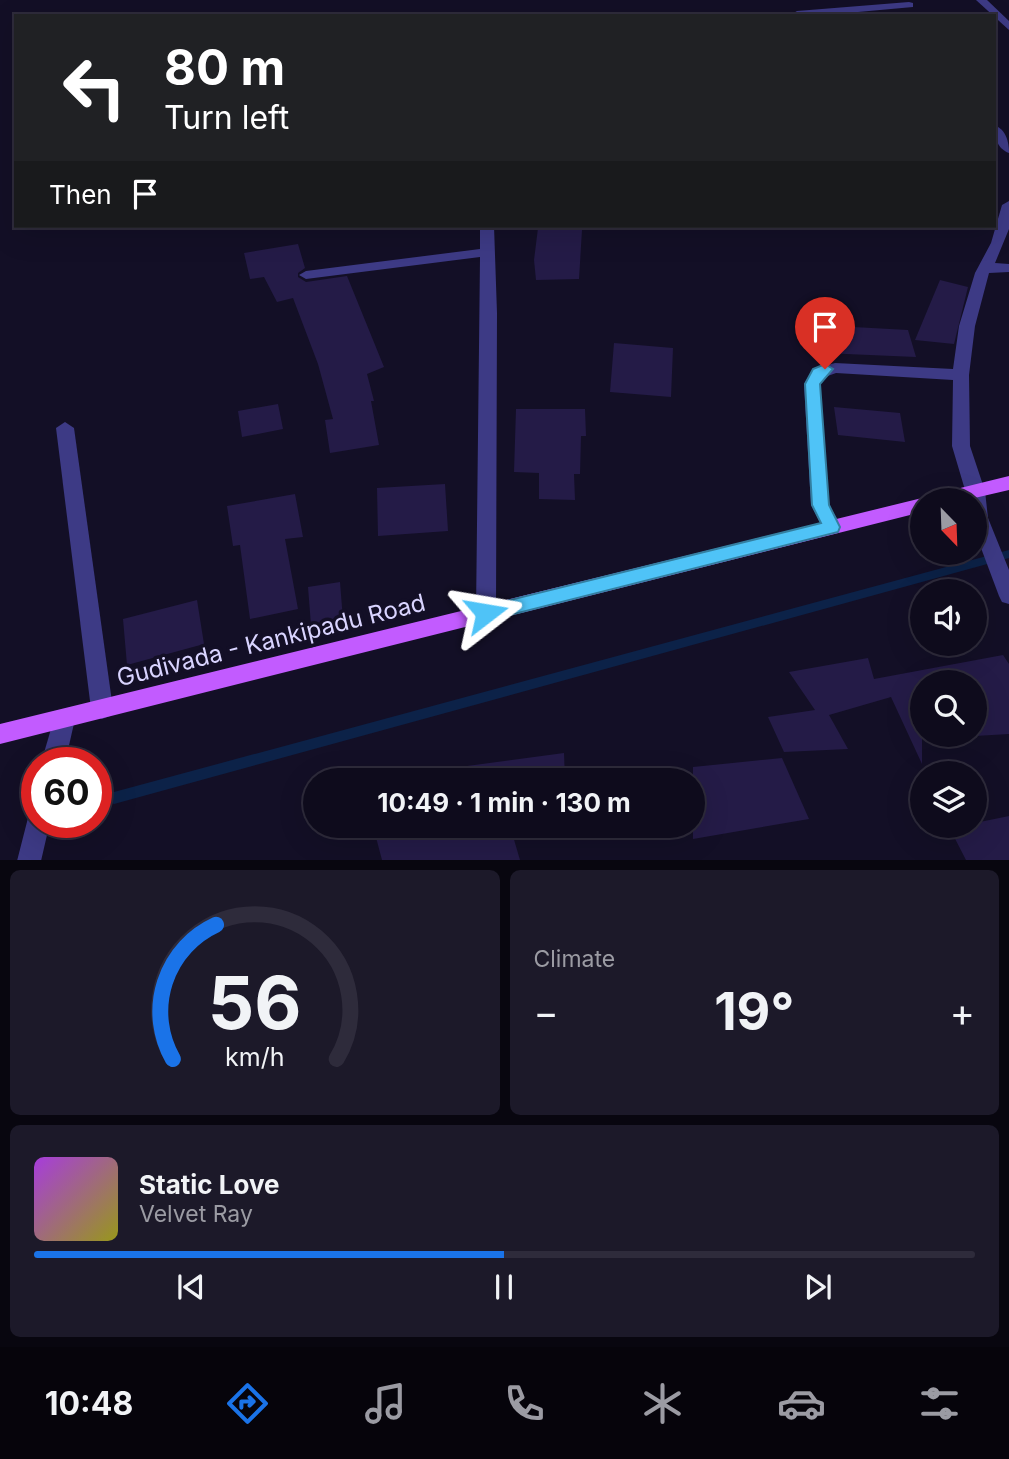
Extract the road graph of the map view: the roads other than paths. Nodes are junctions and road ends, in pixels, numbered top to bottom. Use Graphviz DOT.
graph roads {
  1 [pos="981,0"];
  2 [pos="906,3"];
  3 [pos="797,14"];
  4 [pos="994,14"];
  5 [pos="996,16"];
  6 [pos="1009,30"];
  7 [pos="1009,205"];
  8 [pos="487,228"];
  9 [pos="488,252"];
  10 [pos="986,267"];
  11 [pos="1009,268"];
  12 [pos="306,275"];
  13 [pos="961,375"];
  14 [pos="65,428"];
  15 [pos="1009,483"];
  16 [pos="975,488"];
  17 [pos="987,488"];
  18 [pos="910,508"];
  19 [pos="832,527"];
  20 [pos="987,539"];
  21 [pos="1008,593"];
  22 [pos="486,613"];
  23 [pos="102,709"];
  24 [pos="64,719"];
  25 [pos="0,734"];
  26 [pos="57,747"];
  27 [pos="34,838"];
  28 [pos="29,860"];
  1 -- 4 [label="street"];
  2 -- 3 [label="street"];
  5 -- 6 [label="street"];
  7 -- 10 [label="street"];
  8 -- 9 [label="street"];
  9 -- 12 [label="street"];
  9 -- 22 [label="street"];
  10 -- 11 [label="street"];
  10 -- 13 [label="street"];
  13 -- 16 [label="street"];
  13 -- 19 [label="street"];
  14 -- 23 [label="street"];
  15 -- 17 [label="main road"];
  18 -- 19 [label="main road, Gudivada - Kankipadu Road"];
  19 -- 22 [label="main road, Gudivada - Kankipadu Road"];
  20 -- 21 [label="street"];
  22 -- 23 [label="main road, Gudivada - Kankipadu Road"];
  23 -- 24 [label="main road, Gudivada - Kankipadu Road"];
  24 -- 25 [label="main road, Gudivada - Kankipadu Road"];
  24 -- 26 [label="street"];
  27 -- 28 [label="street"];
}
